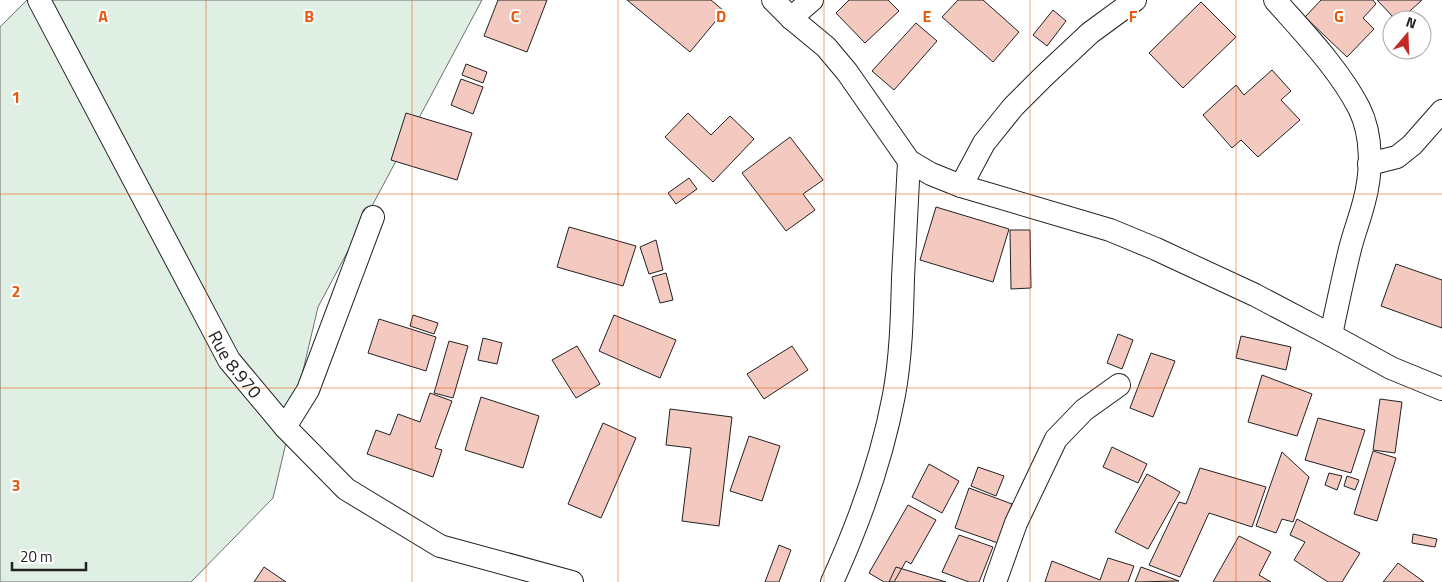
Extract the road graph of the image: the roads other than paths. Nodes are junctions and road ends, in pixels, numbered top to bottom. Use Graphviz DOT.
graph roads {
  1 [pos="773,0"];
  2 [pos="812,0"];
  3 [pos="1135,0"];
  4 [pos="1275,0"];
  5 [pos="42,2"];
  6 [pos="791,18"];
  7 [pos="1442,111"];
  8 [pos="909,161"];
  9 [pos="1369,164"];
  10 [pos="961,186"];
  11 [pos="373,217"];
  12 [pos="1331,335"];
  13 [pos="1119,385"];
  14 [pos="1442,389"];
  15 [pos="285,428"];
  16 [pos="572,582"];
  17 [pos="832,582"];
  18 [pos="995,582"];
  1 -- 6 [label="street"];
  2 -- 6 [label="street"];
  3 -- 10 [label="street"];
  4 -- 9 [label="street"];
  5 -- 15 [label="street, Rue 8.970"];
  6 -- 8 [label="street"];
  7 -- 9 [label="street"];
  8 -- 10 [label="street"];
  8 -- 17 [label="street"];
  9 -- 12 [label="street"];
  10 -- 12 [label="street"];
  11 -- 15 [label="street"];
  12 -- 14 [label="street"];
  13 -- 18 [label="street"];
  15 -- 16 [label="street, Rue 8.970"];
}
